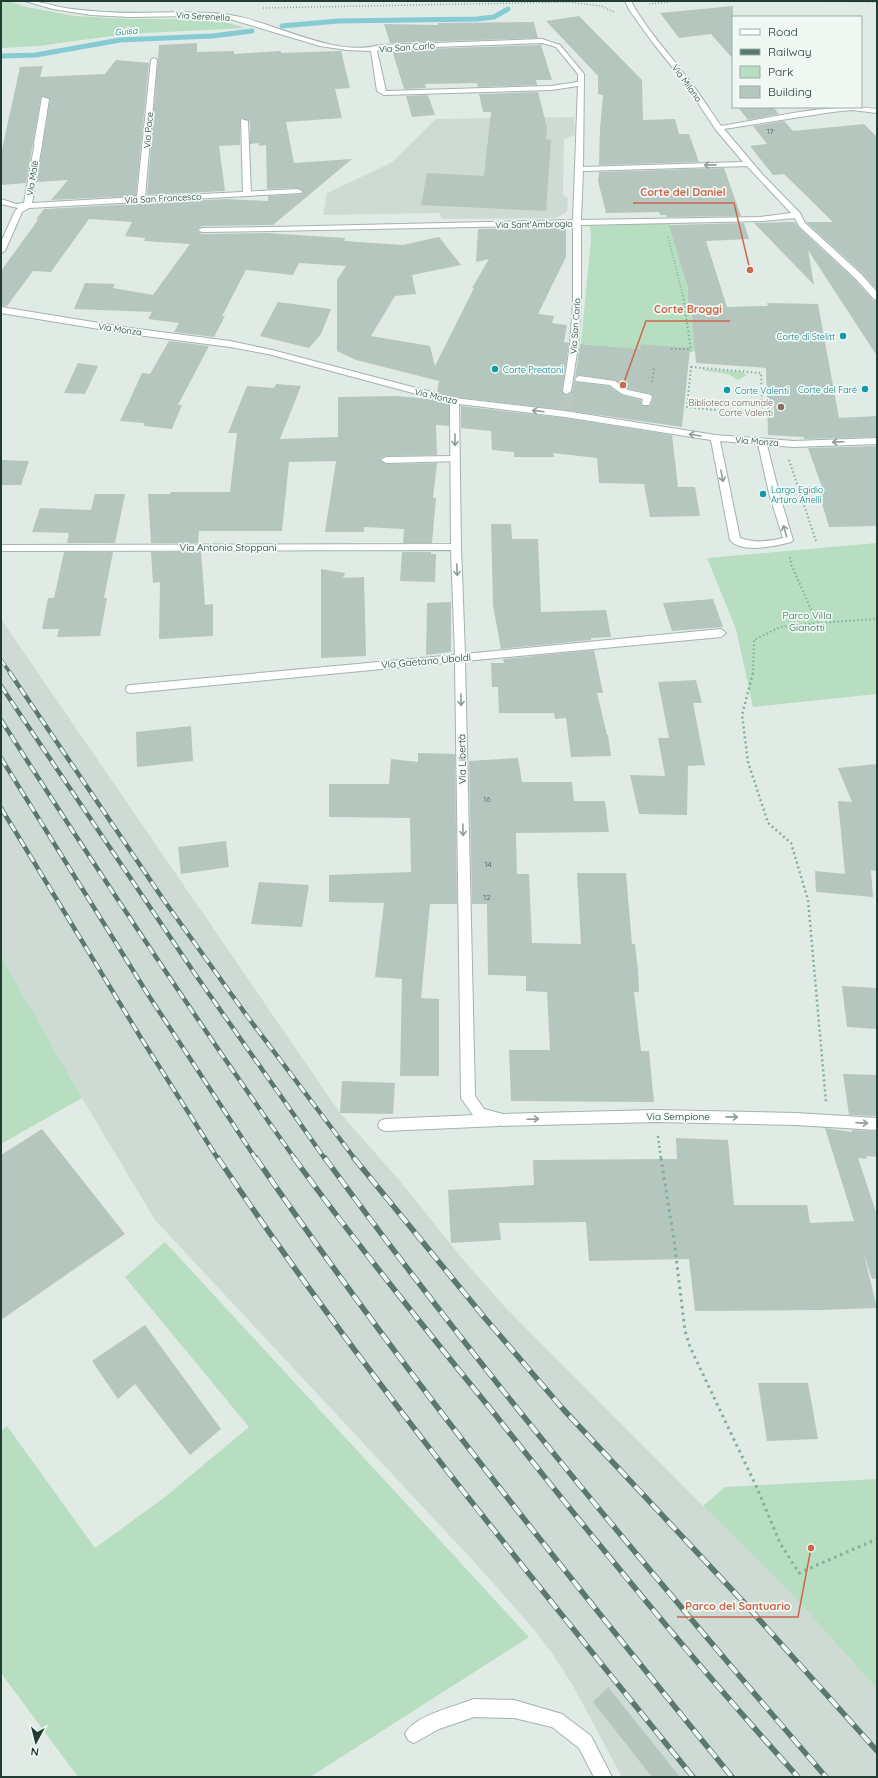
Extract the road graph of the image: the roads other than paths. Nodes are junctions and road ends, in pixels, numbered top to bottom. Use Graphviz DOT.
graph roads {
  1 [pos="28,1"];
  2 [pos="630,5"];
  3 [pos="374,49"];
  4 [pos="154,60"];
  5 [pos="581,84"];
  6 [pos="551,88"];
  7 [pos="581,93"];
  8 [pos="45,99"];
  9 [pos="877,111"];
  10 [pos="244,121"];
  11 [pos="719,128"];
  12 [pos="749,164"];
  13 [pos="579,169"];
  14 [pos="298,191"];
  15 [pos="247,194"];
  16 [pos="141,199"];
  17 [pos="1,201"];
  18 [pos="28,205"];
  19 [pos="797,215"];
  20 [pos="577,224"];
  21 [pos="202,230"];
  22 [pos="1,251"];
  23 [pos="877,298"];
  24 [pos="1,310"];
  25 [pos="579,379"];
  26 [pos="568,392"];
  27 [pos="454,401"];
  28 [pos="646,403"];
  29 [pos="715,438"];
  30 [pos="877,440"];
  31 [pos="762,442"];
  32 [pos="455,459"];
  33 [pos="386,460"];
  34 [pos="456,547"];
  35 [pos="1,548"];
  36 [pos="721,633"];
  37 [pos="460,658"];
  38 [pos="131,688"];
  39 [pos="480,1114"];
  40 [pos="503,1120"];
  41 [pos="877,1124"];
  42 [pos="385,1125"];
  43 [pos="414,1734"];
  44 [pos="603,1777"];
  1 -- 3 [label="street, Via Serenella"];
  2 -- 11 [label="street, Via Milano"];
  3 -- 5 [label="street, Via San Carlo"];
  3 -- 6 [label="street, Via San Carlo"];
  4 -- 16 [label="street, Via Pace"];
  5 -- 6 [label="street, Via San Carlo"];
  5 -- 7 [label="street, Via San Carlo"];
  6 -- 7 [label="street, Via San Carlo"];
  7 -- 13 [label="street, Via San Carlo"];
  8 -- 18 [label="street, Via Malè"];
  9 -- 11 [label="street"];
  10 -- 15 [label="street"];
  11 -- 12 [label="street, Via Milano"];
  12 -- 13 [label="street, one-way"];
  12 -- 19 [label="street, Via Milano"];
  13 -- 20 [label="street, Via San Carlo"];
  14 -- 15 [label="street, Via San Francesco"];
  15 -- 16 [label="street, Via San Francesco"];
  16 -- 18 [label="street, Via San Francesco"];
  17 -- 18 [label="street, Via San Francesco"];
  18 -- 22 [label="street, Via Malè"];
  19 -- 20 [label="street, Via Sant'Ambrogio"];
  19 -- 23 [label="street, Via Milano"];
  20 -- 21 [label="street, Via Sant'Ambrogio"];
  20 -- 26 [label="street, Via San Carlo"];
  24 -- 27 [label="street, Via Monza"];
  25 -- 28 [label="street"];
  29 -- 27 [label="street, Via Monza, one-way"];
  27 -- 32 [label="street, Via Libertà, one-way"];
  29 -- 31 [label="street, Via Monza"];
  29 -- 31 [label="street, one-way"];
  30 -- 31 [label="street, Via Monza, one-way"];
  32 -- 33 [label="street"];
  32 -- 34 [label="street, Via Libertà"];
  34 -- 35 [label="street, Via Antonio Stoppani"];
  34 -- 37 [label="street, Via Libertà, one-way"];
  36 -- 37 [label="street, Via Gaetano Uboldi"];
  37 -- 38 [label="street, Via Gaetano Uboldi"];
  37 -- 39 [label="street, Via Libertà, one-way"];
  39 -- 40 [label="street, Via Sempione"];
  40 -- 41 [label="street, Via Sempione, one-way"];
  40 -- 42 [label="street"];
  43 -- 44 [label="street"];
}
